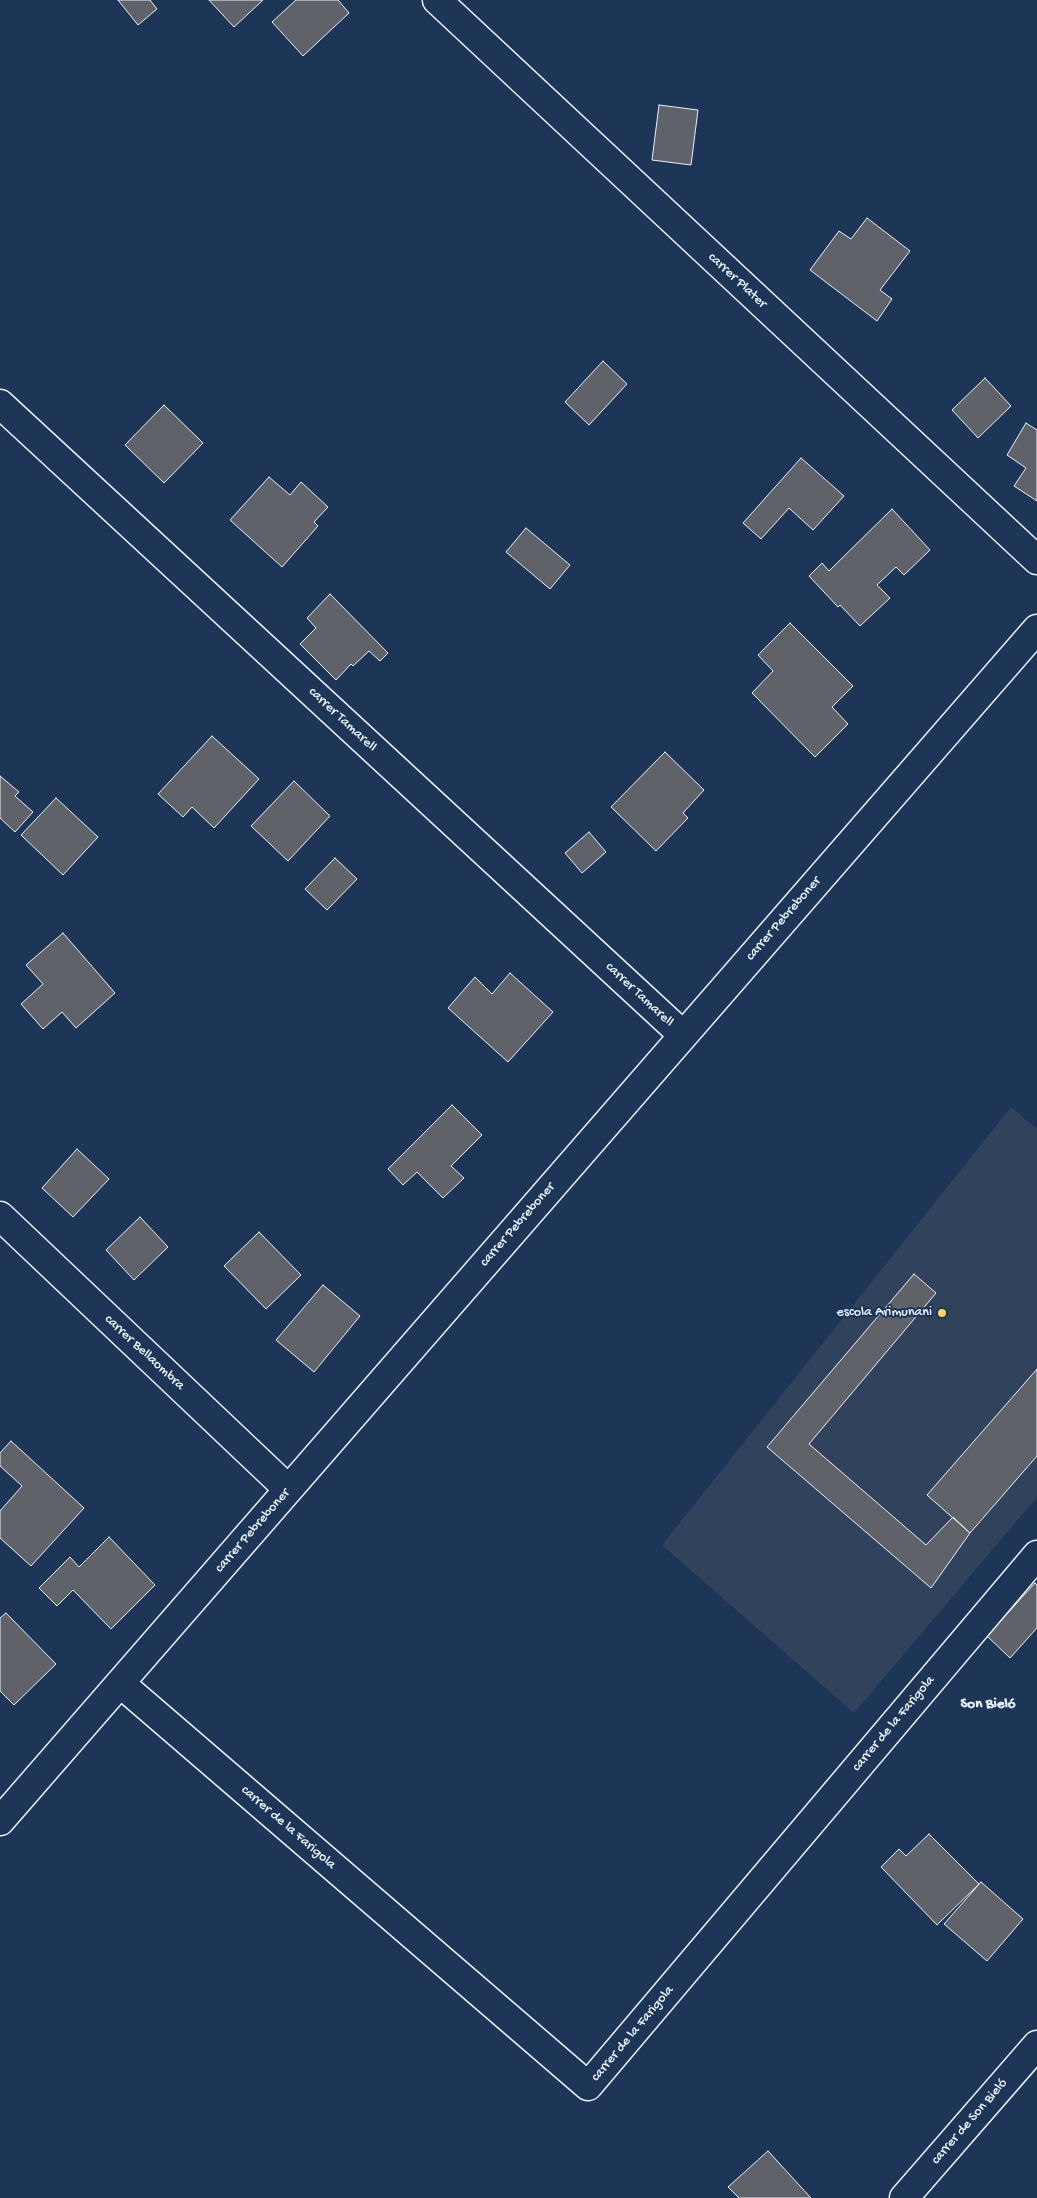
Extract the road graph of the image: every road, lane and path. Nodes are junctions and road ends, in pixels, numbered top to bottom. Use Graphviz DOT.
graph roads {
  1 [pos="437,0"];
  2 [pos="0,404"];
  3 [pos="1037,560"];
  4 [pos="1037,629"];
  5 [pos="683,1035"];
  6 [pos="0,1216"];
  7 [pos="288,1490"];
  8 [pos="1037,1555"];
  9 [pos="120,1683"];
  10 [pos="0,1821"];
  11 [pos="1037,2045"];
  12 [pos="904,2198"];
  1 -- 3 [label="street, carrer Plater"];
  2 -- 5 [label="street, carrer Tamarell"];
  4 -- 5 [label="street, carrer Pebreboner"];
  5 -- 7 [label="street, carrer Pebreboner"];
  6 -- 7 [label="street, carrer Bellaombra"];
  7 -- 9 [label="street, carrer Pebreboner"];
  8 -- 9 [label="street, carrer de la Farigola"];
  9 -- 10 [label="street, carrer Pebreboner"];
  11 -- 12 [label="street, carrer de Son Bieló"];
}
